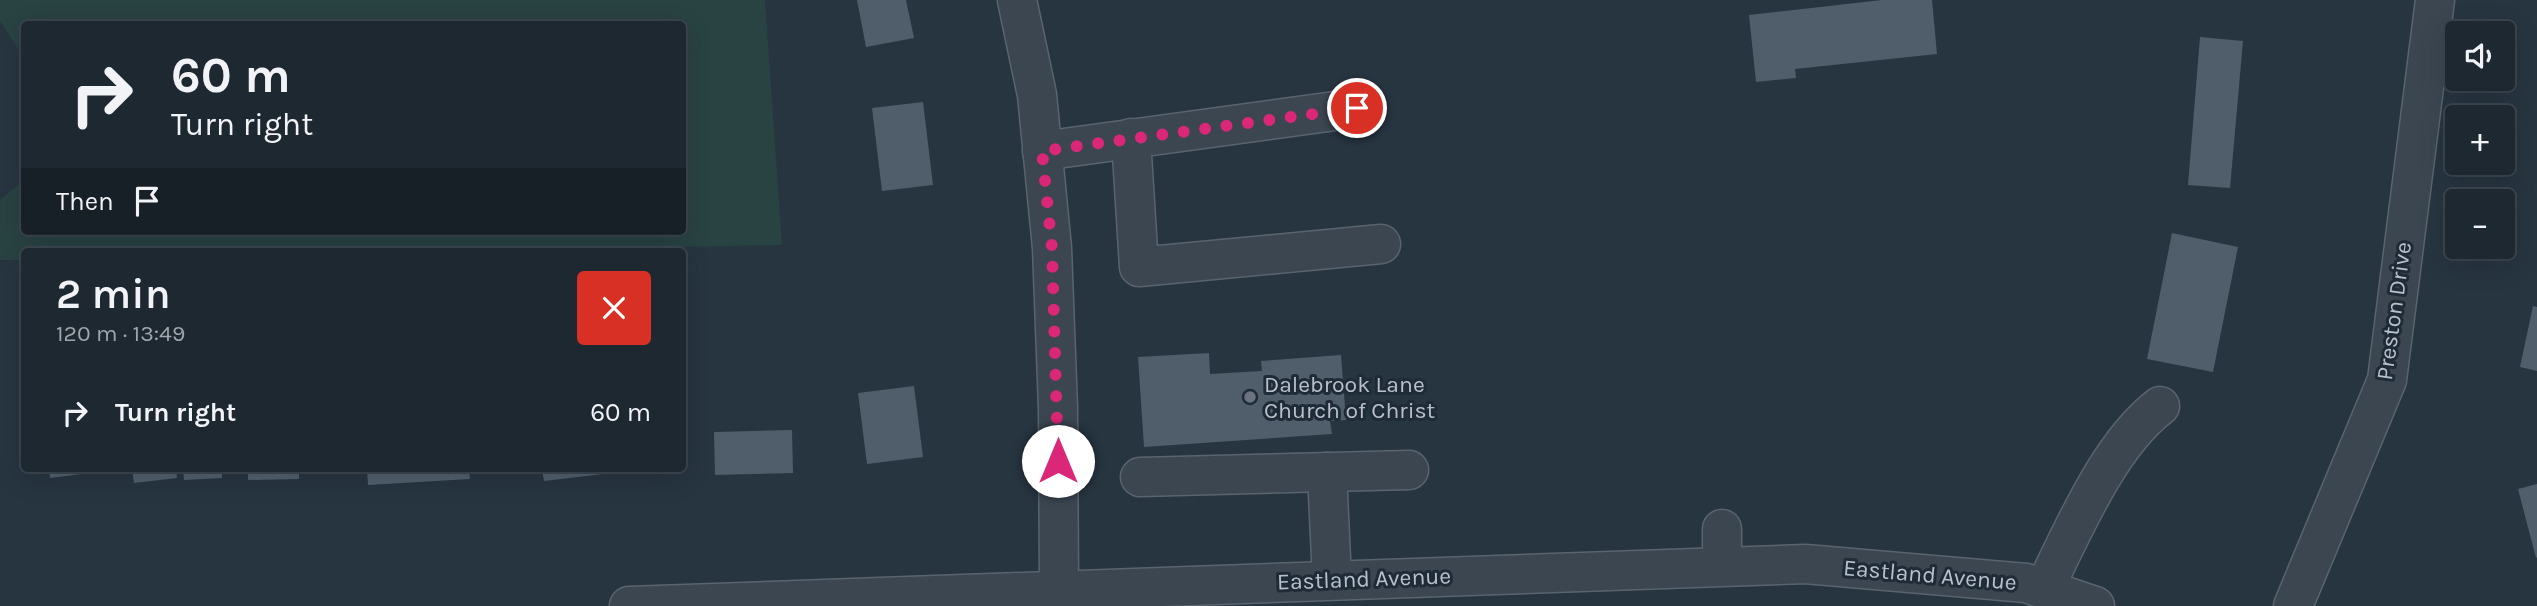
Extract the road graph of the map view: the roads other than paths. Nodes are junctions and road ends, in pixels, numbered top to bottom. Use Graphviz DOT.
graph roads {
  1 [pos="1017,0"];
  2 [pos="2435,0"];
  3 [pos="1357,108"];
  4 [pos="1131,138"];
  5 [pos="1042,151"];
  6 [pos="1381,244"];
  7 [pos="2160,406"];
  8 [pos="1409,470"];
  9 [pos="1327,472"];
  10 [pos="1140,477"];
  11 [pos="1332,580"];
  12 [pos="1059,589"];
  13 [pos="2044,589"];
  14 [pos="629,606"];
  15 [pos="2095,606"];
  16 [pos="2293,606"];
  1 -- 5 [label="street"];
  2 -- 16 [label="street, Preston Drive"];
  3 -- 4 [label="street"];
  4 -- 5 [label="street"];
  4 -- 6 [label="street"];
  5 -- 12 [label="street"];
  7 -- 13 [label="street"];
  8 -- 9 [label="street"];
  9 -- 10 [label="street"];
  9 -- 11 [label="street"];
  11 -- 12 [label="street, Eastland Avenue"];
  11 -- 13 [label="street, Eastland Avenue"];
  12 -- 14 [label="street, Eastland Avenue"];
  13 -- 15 [label="street, Eastland Avenue"];
}
